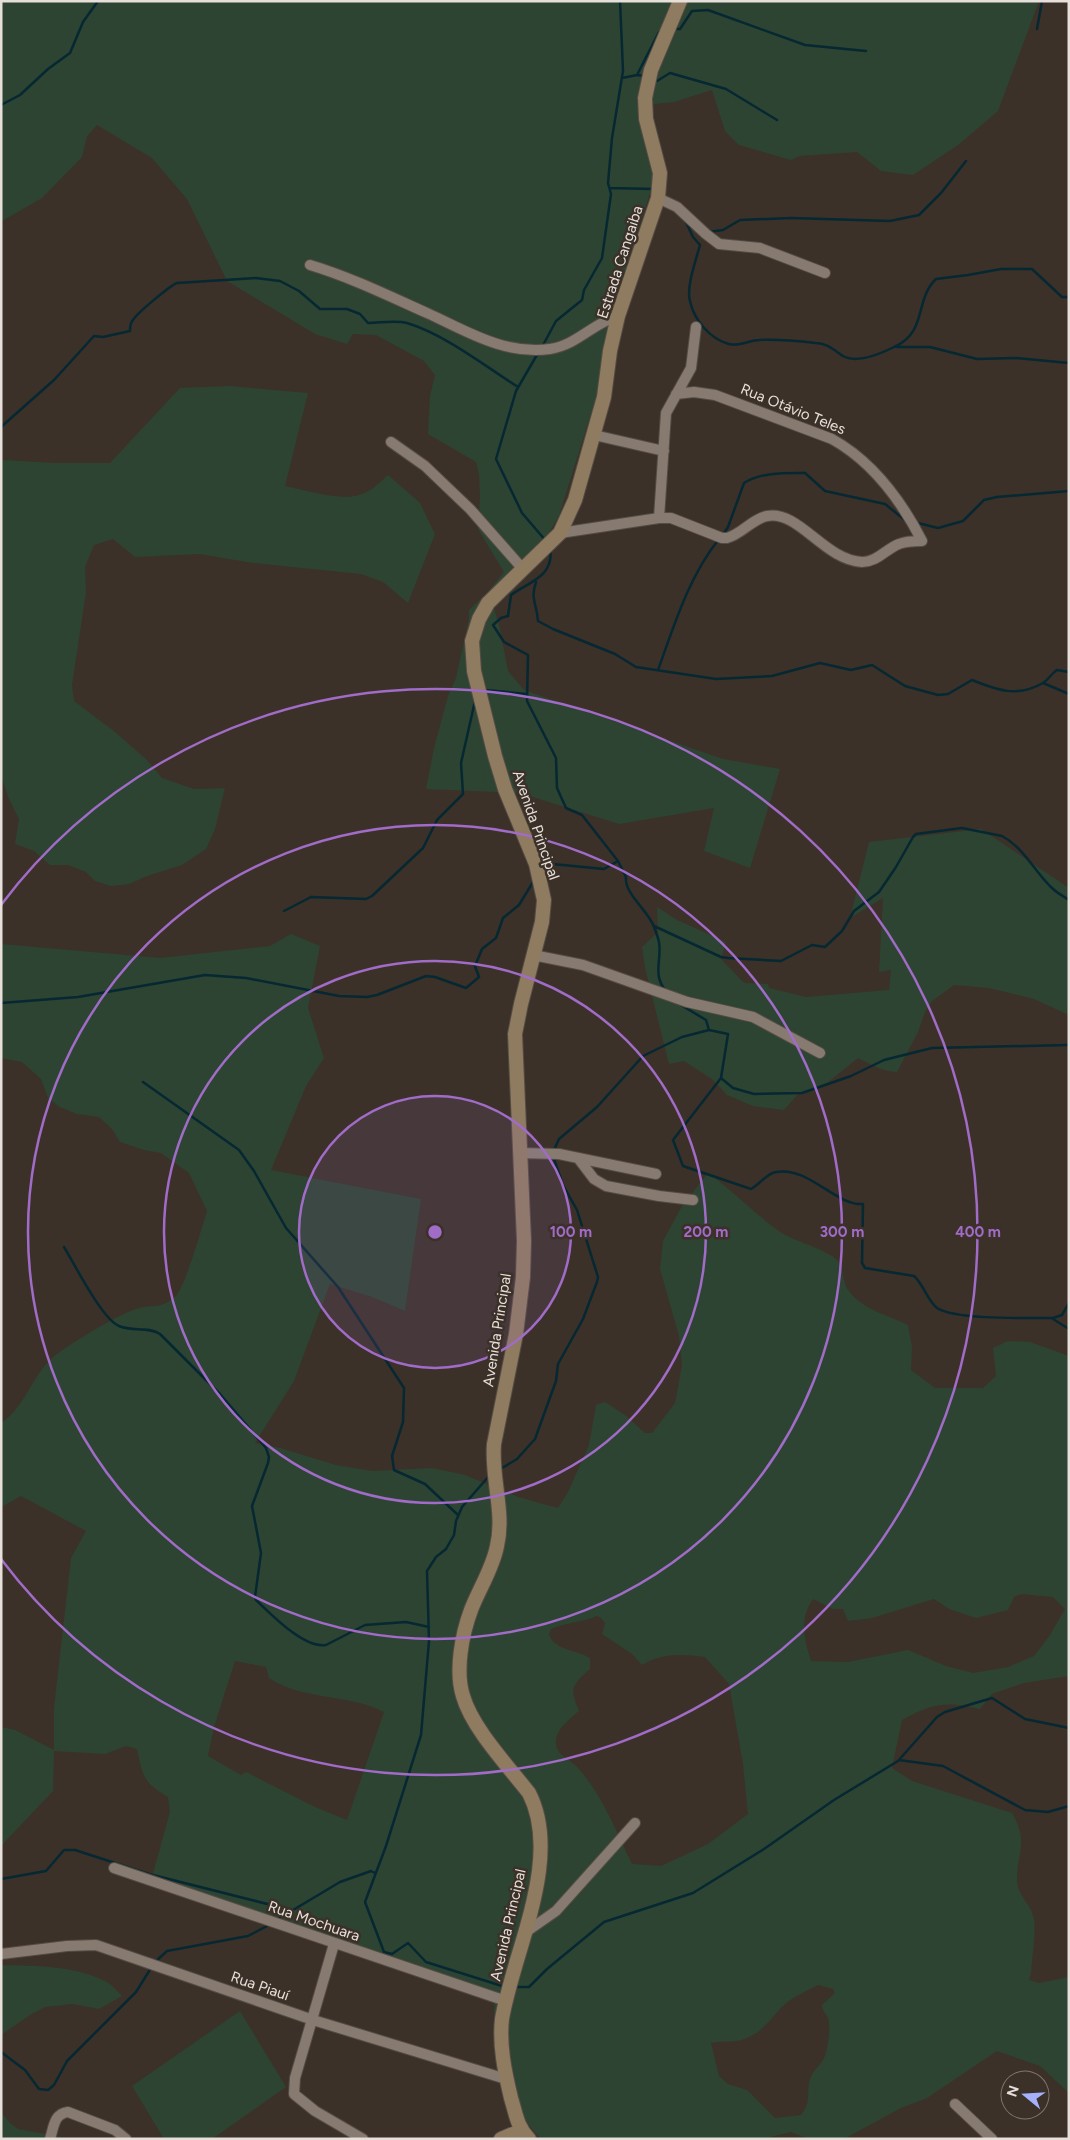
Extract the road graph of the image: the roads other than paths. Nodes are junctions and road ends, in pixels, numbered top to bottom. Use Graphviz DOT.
graph roads {
  1 [pos="680,1"];
  2 [pos="658,198"];
  3 [pos="310,265"];
  4 [pos="825,273"];
  5 [pos="618,316"];
  6 [pos="696,327"];
  7 [pos="676,394"];
  8 [pos="594,435"];
  9 [pos="391,442"];
  10 [pos="664,450"];
  11 [pos="659,518"];
  12 [pos="560,533"];
  13 [pos="522,568"];
  14 [pos="533,956"];
  15 [pos="820,1053"];
  16 [pos="520,1153"];
  17 [pos="578,1158"];
  18 [pos="656,1174"];
  19 [pos="693,1200"];
  20 [pos="635,1823"];
  21 [pos="114,1868"];
  22 [pos="526,1932"];
  23 [pos="334,1944"];
  24 [pos="1,1954"];
  25 [pos="506,2001"];
  26 [pos="313,2020"];
  27 [pos="506,2079"];
  28 [pos="955,2104"];
  29 [pos="524,2135"];
  30 [pos="50,2139"];
  31 [pos="126,2139"];
  32 [pos="363,2139"];
  33 [pos="501,2139"];
  34 [pos="992,2139"];
  1 -- 2 [label="street, Estrada Cangaiba"];
  2 -- 4 [label="street"];
  2 -- 5 [label="street, Estrada Cangaiba"];
  3 -- 5 [label="street"];
  5 -- 8 [label="street, Estrada Cangaiba"];
  6 -- 7 [label="street"];
  7 -- 10 [label="street"];
  7 -- 11 [label="street, Rua Otávio Teles"];
  8 -- 10 [label="street"];
  8 -- 12 [label="street, Estrada Cangaiba"];
  9 -- 13 [label="street"];
  10 -- 11 [label="street"];
  11 -- 12 [label="street"];
  12 -- 13 [label="street, Avenida Principal"];
  13 -- 14 [label="street, Avenida Principal"];
  14 -- 15 [label="street"];
  14 -- 16 [label="street, Avenida Principal"];
  16 -- 17 [label="street"];
  16 -- 22 [label="street, Avenida Principal"];
  17 -- 18 [label="street"];
  17 -- 19 [label="street"];
  20 -- 22 [label="street"];
  21 -- 23 [label="street, Rua Mochuara"];
  22 -- 25 [label="street, Avenida Principal"];
  23 -- 25 [label="street, Rua Mochuara"];
  23 -- 26 [label="street"];
  24 -- 26 [label="street, Rua Piauí"];
  25 -- 27 [label="street, Avenida Principal"];
  26 -- 27 [label="street, Rua Piauí"];
  26 -- 32 [label="street"];
  27 -- 29 [label="street, Avenida Principal"];
  28 -- 34 [label="street"];
  29 -- 33 [label="street"];
  30 -- 31 [label="street"];
}
